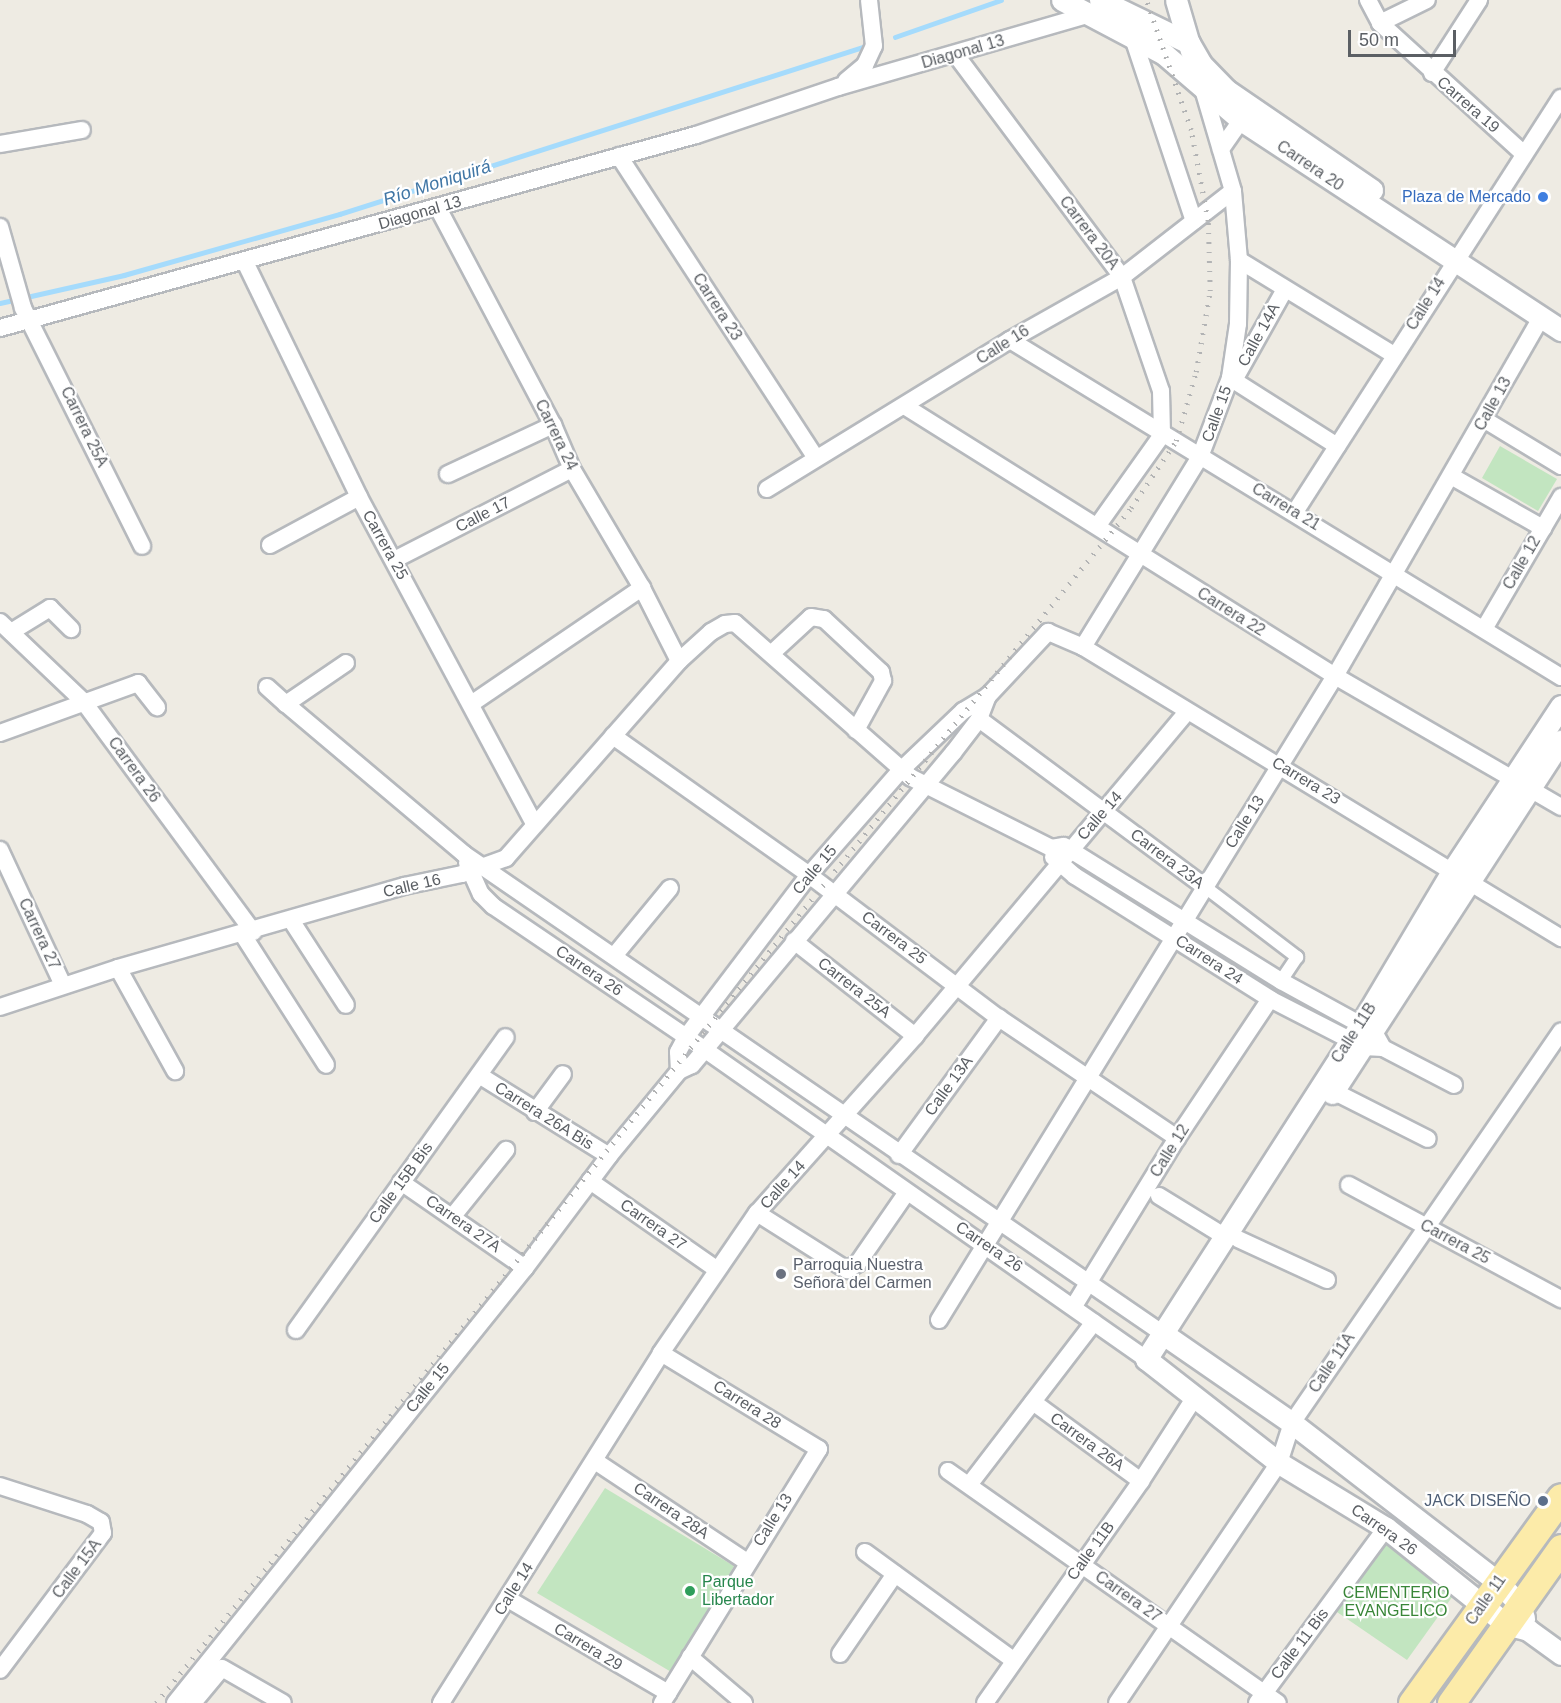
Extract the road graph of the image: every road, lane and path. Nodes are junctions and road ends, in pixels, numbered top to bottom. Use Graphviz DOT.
graph roads {
  1 [pos="869,0"];
  2 [pos="878,0"];
  3 [pos="1176,0"];
  4 [pos="1368,0"];
  5 [pos="1426,0"];
  6 [pos="1479,0"];
  7 [pos="1080,5"];
  8 [pos="1380,22"];
  9 [pos="874,24"];
  10 [pos="1132,36"];
  11 [pos="1189,43"];
  12 [pos="956,55"];
  13 [pos="1432,73"];
  14 [pos="1201,85"];
  15 [pos="838,87"];
  16 [pos="1561,98"];
  17 [pos="1241,120"];
  18 [pos="82,130"];
  19 [pos="0,144"];
  20 [pos="1221,149"];
  21 [pos="1524,154"];
  22 [pos="619,156"];
  23 [pos="1233,191"];
  24 [pos="438,208"];
  25 [pos="1194,221"];
  26 [pos="0,227"];
  27 [pos="1456,257"];
  28 [pos="1239,260"];
  29 [pos="245,262"];
  30 [pos="1122,277"];
  31 [pos="9,281"];
  32 [pos="1284,291"];
  33 [pos="27,314"];
  34 [pos="1551,317"];
  35 [pos="0,328"];
  36 [pos="1561,330"];
  37 [pos="1010,339"];
  38 [pos="1394,355"];
  39 [pos="1232,379"];
  40 [pos="906,407"];
  41 [pos="1485,420"];
  42 [pos="553,425"];
  43 [pos="1162,435"];
  44 [pos="1337,446"];
  45 [pos="815,457"];
  46 [pos="1200,457"];
  47 [pos="1561,466"];
  48 [pos="572,469"];
  49 [pos="448,474"];
  50 [pos="1451,476"];
  51 [pos="767,489"];
  52 [pos="359,497"];
  53 [pos="1561,497"];
  54 [pos="1295,512"];
  55 [pos="1098,525"];
  56 [pos="1543,528"];
  57 [pos="270,545"];
  58 [pos="142,546"];
  59 [pos="1142,557"];
  60 [pos="394,560"];
  61 [pos="1393,573"];
  62 [pos="642,588"];
  63 [pos="735,624"];
  64 [pos="5,627"];
  65 [pos="71,629"];
  66 [pos="1484,629"];
  67 [pos="1048,632"];
  68 [pos="1083,647"];
  69 [pos="771,654"];
  70 [pos="679,661"];
  71 [pos="346,663"];
  72 [pos="1335,676"];
  73 [pos="1561,677"];
  74 [pos="267,687"];
  75 [pos="988,696"];
  76 [pos="83,701"];
  77 [pos="286,704"];
  78 [pos="471,704"];
  79 [pos="1561,706"];
  80 [pos="157,707"];
  81 [pos="1187,712"];
  82 [pos="979,719"];
  83 [pos="856,730"];
  84 [pos="0,734"];
  85 [pos="613,736"];
  86 [pos="1561,741"];
  87 [pos="1280,765"];
  88 [pos="901,770"];
  89 [pos="1511,778"];
  90 [pos="927,783"];
  91 [pos="1530,789"];
  92 [pos="1561,807"];
  93 [pos="1104,813"];
  94 [pos="534,823"];
  95 [pos="1051,848"];
  96 [pos="0,850"];
  97 [pos="1071,850"];
  98 [pos="464,854"];
  99 [pos="1059,864"];
  100 [pos="487,867"];
  101 [pos="471,872"];
  102 [pos="809,875"];
  103 [pos="1460,875"];
  104 [pos="1205,887"];
  105 [pos="670,888"];
  106 [pos="833,893"];
  107 [pos="291,920"];
  108 [pos="1185,921"];
  109 [pos="248,933"];
  110 [pos="1174,937"];
  111 [pos="1561,938"];
  112 [pos="794,941"];
  113 [pos="614,956"];
  114 [pos="118,968"];
  115 [pos="1281,981"];
  116 [pos="63,985"];
  117 [pos="957,986"];
  118 [pos="1270,999"];
  119 [pos="346,1005"];
  120 [pos="0,1007"];
  121 [pos="702,1014"];
  122 [pos="999,1018"];
  123 [pos="722,1028"];
  124 [pos="1561,1031"];
  125 [pos="915,1036"];
  126 [pos="506,1037"];
  127 [pos="686,1037"];
  128 [pos="1366,1038"];
  129 [pos="704,1049"];
  130 [pos="326,1065"];
  131 [pos="175,1071"];
  132 [pos="679,1071"];
  133 [pos="563,1074"];
  134 [pos="479,1075"];
  135 [pos="1087,1078"];
  136 [pos="1454,1085"];
  137 [pos="1333,1091"];
  138 [pos="535,1112"];
  139 [pos="844,1116"];
  140 [pos="827,1135"];
  141 [pos="1177,1138"];
  142 [pos="1428,1139"];
  143 [pos="506,1150"];
  144 [pos="899,1155"];
  145 [pos="609,1156"];
  146 [pos="590,1181"];
  147 [pos="401,1182"];
  148 [pos="1349,1185"];
  149 [pos="907,1192"];
  150 [pos="1159,1196"];
  151 [pos="757,1213"];
  152 [pos="453,1216"];
  153 [pos="1000,1221"];
  154 [pos="1424,1226"];
  155 [pos="1231,1238"];
  156 [pos="987,1245"];
  157 [pos="525,1268"];
  158 [pos="716,1269"];
  159 [pos="1327,1280"];
  160 [pos="1089,1282"];
  161 [pos="1561,1299"];
  162 [pos="1074,1306"];
  163 [pos="939,1320"];
  164 [pos="1094,1322"];
  165 [pos="296,1330"];
  166 [pos="1169,1336"];
  167 [pos="661,1353"];
  168 [pos="1151,1363"];
  169 [pos="1194,1397"];
  170 [pos="1033,1402"];
  171 [pos="1292,1423"];
  172 [pos="594,1461"];
  173 [pos="809,1461"];
  174 [pos="1279,1462"];
  175 [pos="948,1471"];
  176 [pos="1141,1481"];
  177 [pos="969,1485"];
  178 [pos="0,1486"];
  179 [pos="1561,1497"];
  180 [pos="1386,1528"];
  181 [pos="1561,1548"];
  182 [pos="865,1552"];
  183 [pos="747,1562"];
  184 [pos="1081,1564"];
  185 [pos="895,1574"];
  186 [pos="1498,1582"];
  187 [pos="508,1599"];
  188 [pos="1483,1604"];
  189 [pos="1518,1620"];
  190 [pos="1170,1627"];
  191 [pos="840,1654"];
  192 [pos="1561,1654"];
  193 [pos="690,1656"];
  194 [pos="1013,1660"];
  195 [pos="0,1670"];
  196 [pos="665,1698"];
  197 [pos="1260,1698"];
  198 [pos="272,1700"];
  199 [pos="1122,1701"];
  200 [pos="175,1703"];
  201 [pos="194,1703"];
  202 [pos="441,1703"];
  203 [pos="744,1703"];
  204 [pos="985,1703"];
  205 [pos="1278,1703"];
  206 [pos="1412,1703"];
  207 [pos="1451,1703"];
  1 -- 9 [label="street, Diagonal 13"];
  2 -- 9 [label="street, Diagonal 13"];
  3 -- 11 [label="street"];
  4 -- 8 [label="street, Carrera 19"];
  5 -- 8 [label="street"];
  6 -- 13 [label="street"];
  7 -- 10 [label="street, Carrera 20"];
  7 -- 11 [label="street"];
  7 -- 12 [label="street, Diagonal 13"];
  8 -- 13 [label="street, Carrera 19"];
  9 -- 15 [label="street, Diagonal 13"];
  10 -- 14 [label="street, Carrera 20"];
  10 -- 25 [label="street"];
  11 -- 14 [label="street"];
  11 -- 27 [label="street, Carrera 20"];
  12 -- 15 [label="street, Diagonal 13"];
  12 -- 30 [label="street, Carrera 20A"];
  13 -- 21 [label="street, Carrera 19"];
  14 -- 17 [label="street, Carrera 20"];
  14 -- 20 [label="street, Calle 15"];
  15 -- 22 [label="street, Diagonal 13"];
  16 -- 21 [label="street, Calle 14"];
  17 -- 20 [label="street"];
  17 -- 27 [label="street, Carrera 20"];
  18 -- 19 [label="street"];
  20 -- 23 [label="street, Calle 15"];
  21 -- 27 [label="street, Calle 14"];
  22 -- 24 [label="street, Diagonal 13"];
  22 -- 45 [label="street, Carrera 23"];
  23 -- 25 [label="street, Calle 16"];
  23 -- 28 [label="street, Calle 15"];
  24 -- 29 [label="street, Diagonal 13"];
  24 -- 42 [label="street, Carrera 24"];
  25 -- 30 [label="street, Calle 16"];
  26 -- 31 [label="street, Carrera 25A"];
  27 -- 34 [label="street, Carrera 20"];
  27 -- 38 [label="street, Calle 14"];
  28 -- 32 [label="street"];
  28 -- 39 [label="street, Calle 15"];
  29 -- 33 [label="street, Diagonal 13"];
  29 -- 52 [label="street, Carrera 25"];
  30 -- 37 [label="street, Calle 16"];
  30 -- 43 [label="street, Carrera 20A"];
  31 -- 33 [label="street, Carrera 25A"];
  32 -- 38 [label="street"];
  32 -- 39 [label="street, Calle 14A"];
  33 -- 35 [label="street, Diagonal 13"];
  33 -- 58 [label="street, Carrera 25A"];
  34 -- 36 [label="street, Carrera 20"];
  34 -- 41 [label="street, Calle 13"];
  37 -- 40 [label="street, Calle 16"];
  37 -- 43 [label="street, Carrera 21"];
  38 -- 44 [label="street, Calle 14"];
  39 -- 44 [label="street"];
  39 -- 46 [label="street, Calle 15"];
  40 -- 45 [label="street, Calle 16"];
  40 -- 55 [label="street, Carrera 22"];
  41 -- 47 [label="street"];
  41 -- 50 [label="street, Calle 13"];
  42 -- 48 [label="street, Carrera 24"];
  42 -- 49 [label="street"];
  43 -- 46 [label="street, Carrera 21"];
  43 -- 55 [label="street"];
  44 -- 54 [label="street, Calle 14"];
  45 -- 51 [label="street, Calle 16"];
  46 -- 54 [label="street, Carrera 21"];
  46 -- 59 [label="street, Calle 15"];
  48 -- 60 [label="street, Calle 17"];
  48 -- 62 [label="street, Carrera 24"];
  50 -- 56 [label="street"];
  50 -- 61 [label="street, Calle 13"];
  52 -- 57 [label="street"];
  52 -- 60 [label="street, Carrera 25"];
  53 -- 56 [label="street, Calle 12"];
  54 -- 61 [label="street, Carrera 21"];
  55 -- 59 [label="street, Carrera 22"];
  56 -- 66 [label="street, Calle 12"];
  59 -- 68 [label="street, Calle 15"];
  59 -- 72 [label="street, Carrera 22"];
  60 -- 78 [label="street, Carrera 25"];
  61 -- 66 [label="street, Carrera 21"];
  61 -- 72 [label="street, Calle 13"];
  62 -- 70 [label="street, Carrera 24"];
  62 -- 78 [label="street"];
  63 -- 69 [label="street, Carrera 24"];
  63 -- 70 [label="street, Calle 16"];
  64 -- 65 [label="street"];
  64 -- 76 [label="street, Carrera 26"];
  66 -- 73 [label="street, Carrera 21"];
  67 -- 68 [label="street, Carrera 23"];
  67 -- 75 [label="street, Calle 15"];
  68 -- 81 [label="street, Carrera 23"];
  69 -- 83 [label="street, Carrera 24"];
  69 -- 83 [label="street"];
  70 -- 85 [label="street, Calle 16"];
  71 -- 77 [label="street"];
  72 -- 87 [label="street, Calle 13"];
  72 -- 89 [label="street, Carrera 22"];
  74 -- 77 [label="street, Carrera 26"];
  75 -- 82 [label="street, Calle 15"];
  75 -- 88 [label="street, Calle 15"];
  76 -- 80 [label="street"];
  76 -- 84 [label="street"];
  76 -- 109 [label="street, Carrera 26"];
  77 -- 98 [label="street, Carrera 26"];
  78 -- 94 [label="street, Carrera 25"];
  79 -- 89 [label="street, Calle 11B"];
  81 -- 87 [label="street, Carrera 23"];
  81 -- 93 [label="street, Calle 14"];
  82 -- 90 [label="street, Calle 15"];
  82 -- 93 [label="street, Carrera 23A"];
  83 -- 88 [label="street, Carrera 24"];
  85 -- 94 [label="street, Calle 16"];
  85 -- 102 [label="street, Carrera 25"];
  86 -- 91 [label="street, Calle 11B"];
  87 -- 103 [label="street, Carrera 23"];
  87 -- 104 [label="street, Calle 13"];
  88 -- 90 [label="street, Carrera 24"];
  88 -- 102 [label="street, Calle 15"];
  89 -- 91 [label="street, Carrera 22"];
  89 -- 103 [label="street, Calle 11B"];
  90 -- 95 [label="street, Carrera 24"];
  90 -- 106 [label="street, Calle 15"];
  91 -- 92 [label="street, Carrera 22"];
  91 -- 103 [label="street, Calle 11B"];
  93 -- 97 [label="street, Calle 14"];
  93 -- 104 [label="street, Carrera 23A"];
  94 -- 100 [label="street, Calle 16"];
  95 -- 97 [label="street, Carrera 24"];
  95 -- 99 [label="street"];
  96 -- 116 [label="street, Carrera 27"];
  97 -- 99 [label="street, Calle 14"];
  97 -- 108 [label="street, Carrera 24"];
  98 -- 100 [label="street, Carrera 26"];
  98 -- 101 [label="street, Carrera 26"];
  99 -- 110 [label="street, Carrera 24"];
  99 -- 117 [label="street, Calle 14"];
  100 -- 101 [label="street, Calle 16"];
  100 -- 113 [label="street, Carrera 26"];
  101 -- 107 [label="street, Calle 16"];
  101 -- 127 [label="street, Carrera 26"];
  102 -- 106 [label="street, Carrera 25"];
  102 -- 121 [label="street, Calle 15"];
  103 -- 111 [label="street, Carrera 23"];
  103 -- 128 [label="street, Calle 11B"];
  104 -- 108 [label="street, Calle 13"];
  104 -- 115 [label="street, Carrera 23A"];
  105 -- 113 [label="street"];
  106 -- 112 [label="street, Calle 15"];
  106 -- 117 [label="street, Carrera 25"];
  107 -- 109 [label="street, Calle 16"];
  107 -- 119 [label="street"];
  108 -- 110 [label="street, Calle 13"];
  108 -- 115 [label="street, Carrera 24"];
  109 -- 114 [label="street, Calle 16"];
  109 -- 130 [label="street, Carrera 26"];
  110 -- 118 [label="street, Carrera 24"];
  110 -- 135 [label="street, Calle 13"];
  112 -- 123 [label="street, Calle 15"];
  112 -- 125 [label="street, Carrera 25A"];
  113 -- 121 [label="street, Carrera 26"];
  114 -- 116 [label="street, Calle 16"];
  114 -- 131 [label="street"];
  115 -- 128 [label="street, Carrera 24"];
  116 -- 120 [label="street, Calle 16"];
  117 -- 122 [label="street, Carrera 25"];
  117 -- 125 [label="street, Calle 14"];
  118 -- 128 [label="street, Carrera 24"];
  118 -- 141 [label="street, Calle 12"];
  121 -- 123 [label="street, Carrera 26"];
  121 -- 127 [label="street, Calle 15"];
  122 -- 135 [label="street, Carrera 25"];
  122 -- 144 [label="street, Calle 13A"];
  123 -- 129 [label="street, Calle 15"];
  123 -- 139 [label="street, Carrera 26"];
  124 -- 154 [label="street, Calle 11A"];
  125 -- 139 [label="street, Calle 14"];
  126 -- 134 [label="street, Calle 15B Bis"];
  127 -- 129 [label="street, Carrera 26"];
  127 -- 132 [label="street, Calle 15"];
  128 -- 136 [label="street, Carrera 24"];
  128 -- 137 [label="street, Calle 11B"];
  128 -- 155 [label="street, Calle 11B"];
  129 -- 132 [label="street, Calle 15"];
  129 -- 140 [label="street, Carrera 26"];
  132 -- 145 [label="street, Calle 15"];
  133 -- 138 [label="street"];
  134 -- 138 [label="street, Carrera 26A Bis"];
  134 -- 147 [label="street, Calle 15B Bis"];
  135 -- 141 [label="street, Carrera 25"];
  135 -- 153 [label="street, Calle 13"];
  137 -- 142 [label="street"];
  137 -- 155 [label="street, Calle 11B"];
  138 -- 145 [label="street, Carrera 26A Bis"];
  139 -- 140 [label="street, Calle 14"];
  139 -- 144 [label="street, Carrera 26"];
  140 -- 149 [label="street, Carrera 26"];
  140 -- 151 [label="street, Calle 14"];
  141 -- 160 [label="street, Calle 12"];
  143 -- 152 [label="street"];
  144 -- 153 [label="street, Carrera 26"];
  145 -- 146 [label="street, Calle 15"];
  146 -- 157 [label="street, Calle 15"];
  146 -- 158 [label="street, Carrera 27"];
  147 -- 152 [label="street, Carrera 27A"];
  147 -- 165 [label="street, Calle 15B Bis"];
  148 -- 154 [label="street, Carrera 25"];
  149 -- 151 [label="street"];
  149 -- 156 [label="street, Carrera 26"];
  150 -- 155 [label="street"];
  151 -- 158 [label="street, Calle 14"];
  152 -- 157 [label="street, Carrera 27A"];
  153 -- 156 [label="street, Calle 13"];
  153 -- 160 [label="street, Carrera 26"];
  154 -- 161 [label="street, Carrera 25"];
  154 -- 171 [label="street, Calle 11A"];
  155 -- 159 [label="street"];
  155 -- 166 [label="street, Calle 11B"];
  156 -- 162 [label="street, Carrera 26"];
  156 -- 163 [label="street, Calle 13"];
  157 -- 200 [label="street, Calle 15"];
  158 -- 167 [label="street, Calle 14"];
  160 -- 162 [label="street, Calle 12"];
  160 -- 166 [label="street, Carrera 26"];
  162 -- 164 [label="street, Carrera 26"];
  164 -- 168 [label="street, Carrera 26"];
  164 -- 170 [label="street"];
  166 -- 168 [label="street, Calle 11B"];
  166 -- 171 [label="street, Carrera 26"];
  167 -- 172 [label="street, Calle 14"];
  167 -- 173 [label="street, Carrera 28"];
  168 -- 169 [label="street, Carrera 26"];
  169 -- 174 [label="street, Carrera 26"];
  169 -- 176 [label="street, Calle 11B"];
  170 -- 176 [label="street, Carrera 26A"];
  170 -- 177 [label="street"];
  171 -- 174 [label="street, Calle 11A"];
  171 -- 186 [label="street, Carrera 26"];
  172 -- 183 [label="street, Carrera 28A"];
  172 -- 187 [label="street, Calle 14"];
  173 -- 183 [label="street, Calle 13"];
  174 -- 180 [label="street, Carrera 26"];
  174 -- 190 [label="street, Calle 11A"];
  175 -- 177 [label="street, Carrera 27"];
  176 -- 184 [label="street, Calle 11B"];
  177 -- 184 [label="street, Carrera 27"];
  178 -- 195 [label="street, Calle 15A"];
  179 -- 186 [label="main road, Calle 11"];
  180 -- 188 [label="street, Carrera 26"];
  180 -- 197 [label="street, Calle 11 Bis"];
  181 -- 189 [label="main road, Calle 11"];
  182 -- 185 [label="street"];
  183 -- 193 [label="street, Calle 13"];
  184 -- 190 [label="street, Carrera 27"];
  184 -- 194 [label="street, Calle 11B"];
  185 -- 191 [label="street"];
  185 -- 194 [label="street"];
  186 -- 188 [label="main road, Calle 11"];
  186 -- 189 [label="street, Carrera 26"];
  187 -- 196 [label="street, Carrera 29"];
  187 -- 202 [label="street, Calle 14"];
  188 -- 189 [label="street, Carrera 26"];
  188 -- 206 [label="main road, Calle 11"];
  189 -- 192 [label="street, Carrera 26"];
  189 -- 207 [label="main road, Calle 11"];
  190 -- 197 [label="street, Carrera 27"];
  190 -- 199 [label="street, Calle 11A"];
  193 -- 196 [label="street, Calle 13"];
  193 -- 203 [label="street"];
  194 -- 204 [label="street, Calle 11B"];
  197 -- 205 [label="street, Carrera 27"];
  198 -- 201 [label="street"];
}
